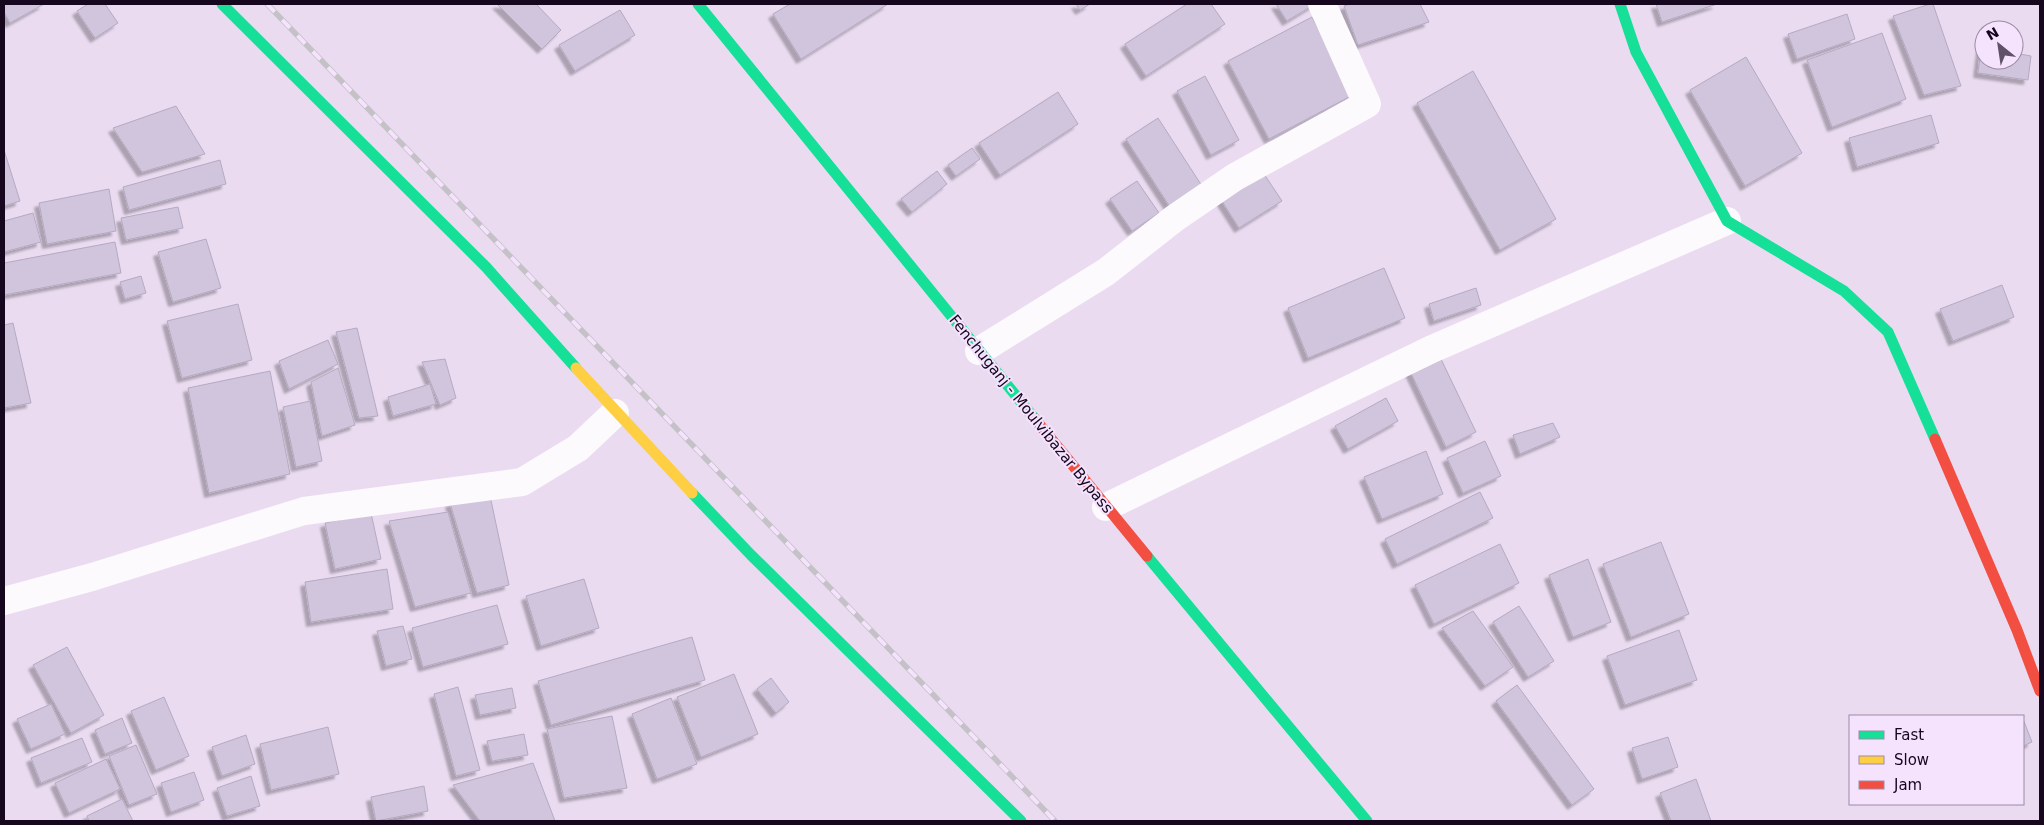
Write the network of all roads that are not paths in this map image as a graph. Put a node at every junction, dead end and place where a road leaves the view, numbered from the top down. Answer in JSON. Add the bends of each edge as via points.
{"nodes":[{"id":1,"x":222,"y":4,"type":"edge"},
{"id":2,"x":698,"y":4,"type":"edge"},
{"id":3,"x":1322,"y":4,"type":"edge"},
{"id":4,"x":1620,"y":4,"type":"edge"},
{"id":5,"x":1728,"y":220,"type":"junction"},
{"id":6,"x":979,"y":351,"type":"junction"},
{"id":7,"x":615,"y":413,"type":"junction"},
{"id":8,"x":1106,"y":507,"type":"junction"},
{"id":9,"x":4,"y":601,"type":"edge"},
{"id":10,"x":2040,"y":691,"type":"edge"},
{"id":11,"x":1021,"y":821,"type":"edge"},
{"id":12,"x":1367,"y":821,"type":"edge"}],
"edges":[{"from":1,"to":7,"type":"main road","via":[[486,267]]},
{"from":2,"to":6,"type":"main road","name":"Fenchuganj - Moulvibazar Bypass"},
{"from":3,"to":6,"type":"street","via":[[1367,104],[1235,177],[1175,218],[1106,272]]},
{"from":4,"to":5,"type":"main road","via":[[1636,52]]},
{"from":5,"to":8,"type":"street","via":[[1432,349]]},
{"from":5,"to":10,"type":"main road","via":[[1844,291],[1888,332],[2017,630]]},
{"from":6,"to":8,"type":"main road","name":"Fenchuganj - Moulvibazar Bypass"},
{"from":7,"to":9,"type":"street","via":[[578,448],[522,482],[304,511]]},
{"from":7,"to":11,"type":"main road","via":[[751,555]]},
{"from":8,"to":12,"type":"main road","name":"Fenchuganj - Moulvibazar Bypass"}]}
